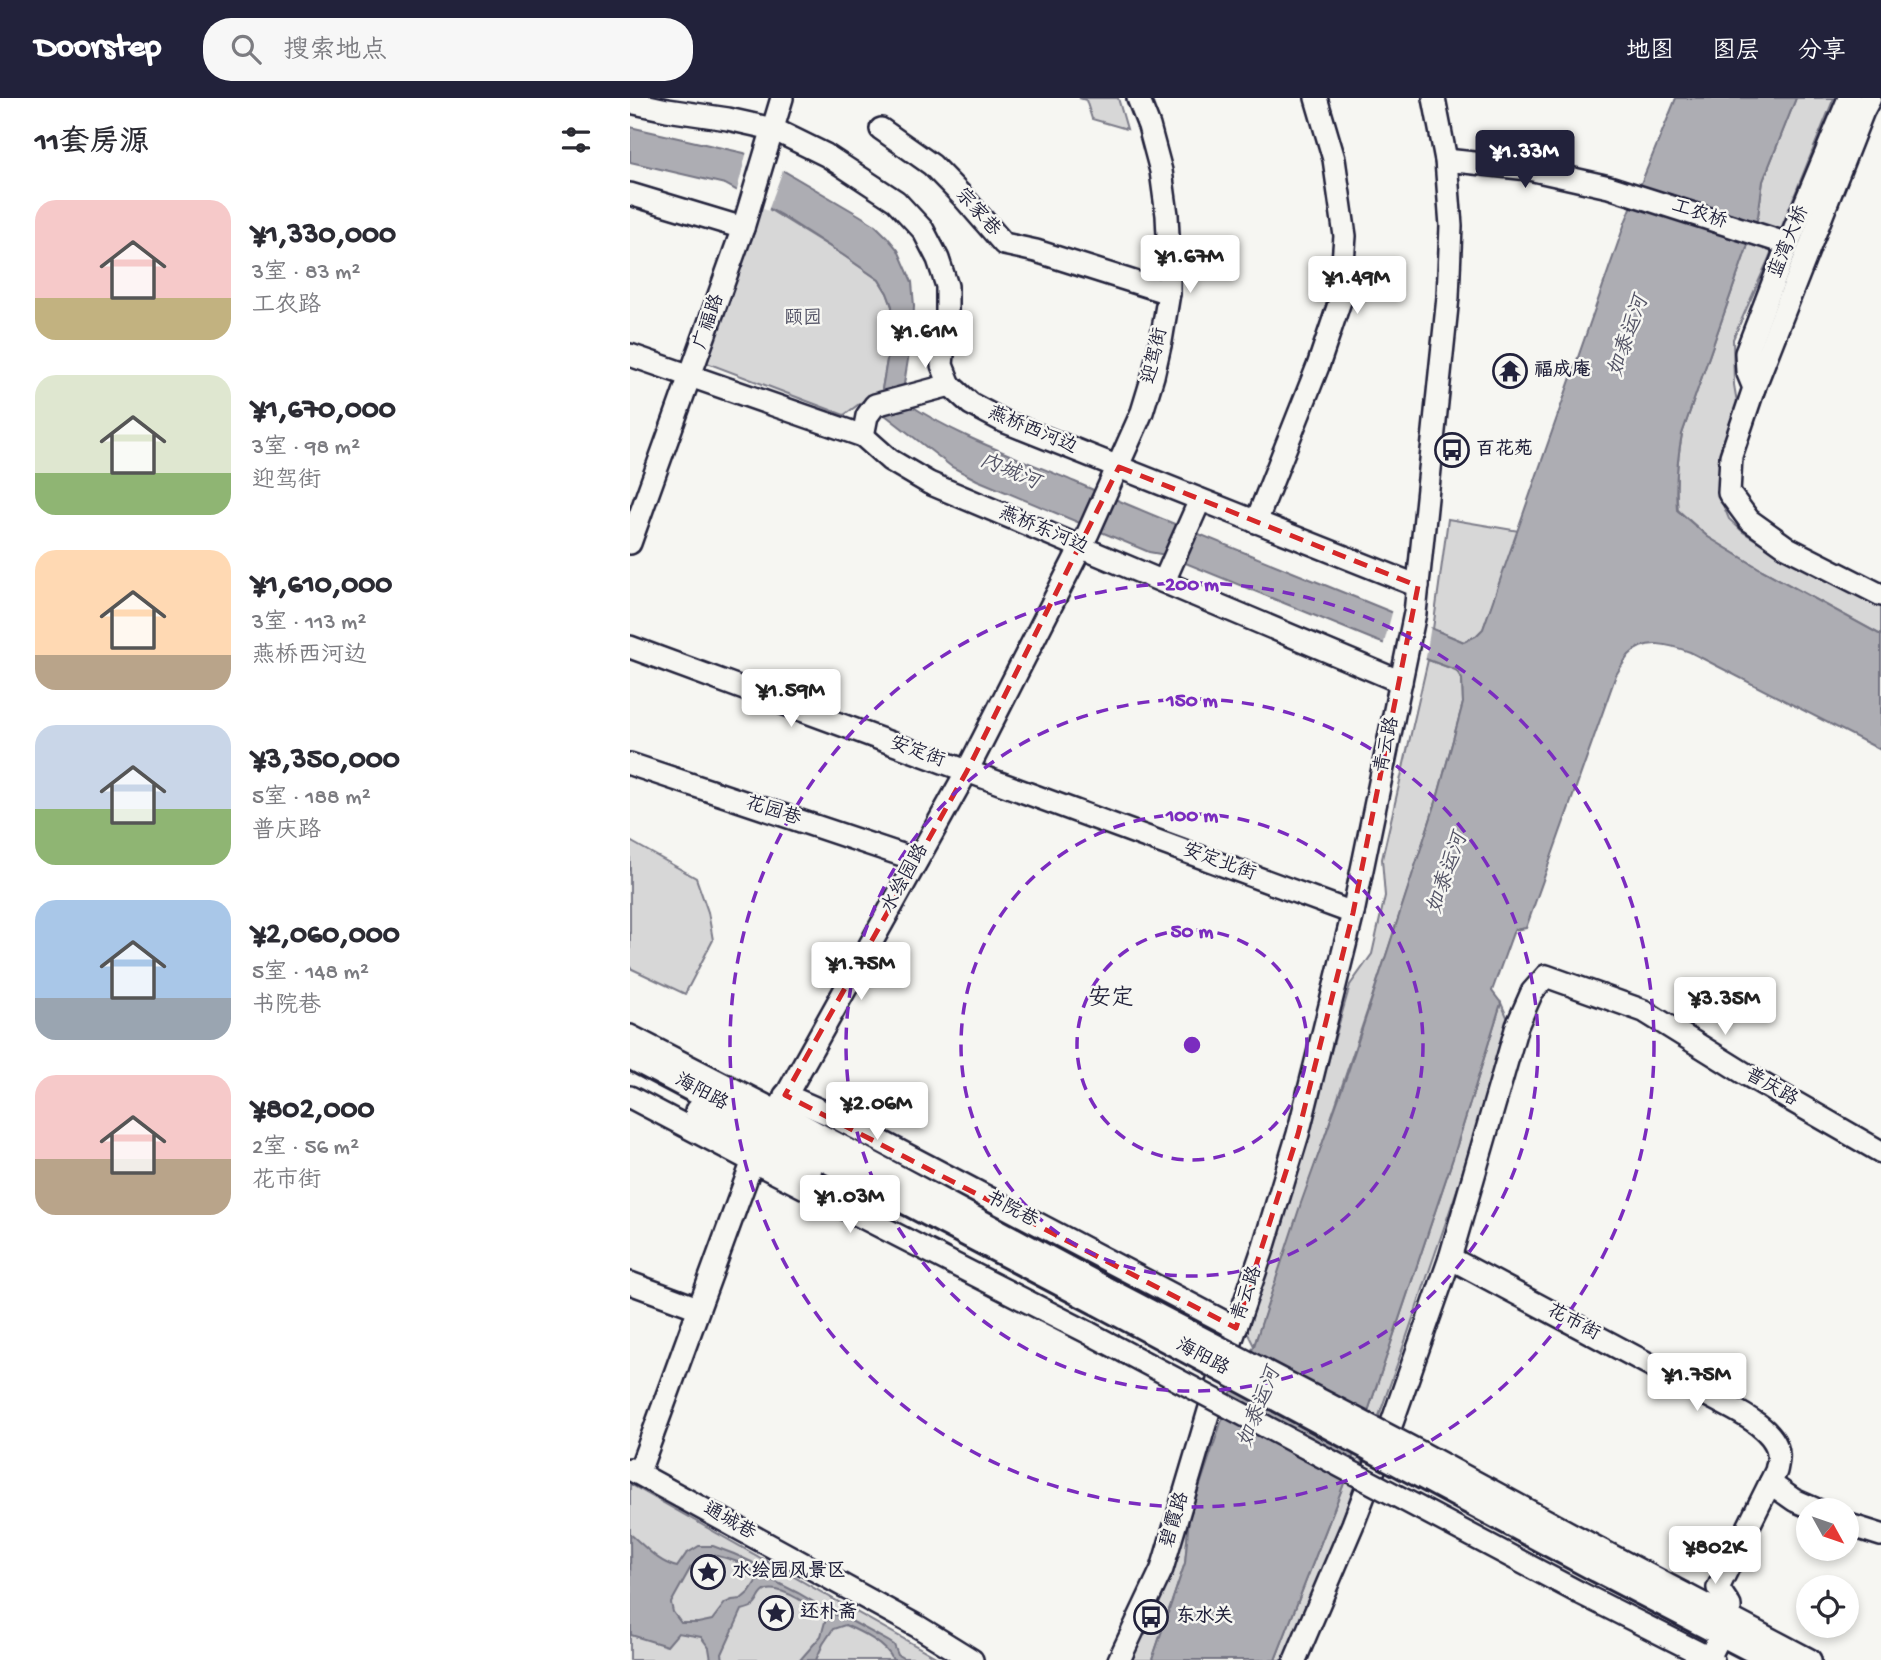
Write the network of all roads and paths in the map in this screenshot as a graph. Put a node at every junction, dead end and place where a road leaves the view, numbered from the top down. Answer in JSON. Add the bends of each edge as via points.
{"nodes":[{"id":1,"x":782,"y":98,"type":"edge"},
{"id":2,"x":1138,"y":98,"type":"edge"},
{"id":3,"x":1316,"y":98,"type":"edge"},
{"id":4,"x":1434,"y":98,"type":"edge"},
{"id":5,"x":1849,"y":98,"type":"edge"},
{"id":6,"x":1870,"y":98,"type":"edge"},
{"id":7,"x":630,"y":102,"type":"edge"},
{"id":8,"x":773,"y":129,"type":"junction"},
{"id":9,"x":881,"y":129,"type":"dead end"},
{"id":10,"x":1446,"y":160,"type":"junction"},
{"id":11,"x":630,"y":194,"type":"edge"},
{"id":12,"x":743,"y":228,"type":"junction"},
{"id":13,"x":1788,"y":244,"type":"junction"},
{"id":14,"x":1169,"y":293,"type":"junction"},
{"id":15,"x":630,"y":355,"type":"edge"},
{"id":16,"x":690,"y":377,"type":"junction"},
{"id":17,"x":950,"y":385,"type":"junction"},
{"id":18,"x":1754,"y":388,"type":"junction"},
{"id":19,"x":863,"y":436,"type":"junction"},
{"id":20,"x":1114,"y":476,"type":"junction"},
{"id":21,"x":1200,"y":500,"type":"junction"},
{"id":22,"x":1256,"y":522,"type":"junction"},
{"id":23,"x":1085,"y":540,"type":"junction"},
{"id":24,"x":630,"y":543,"type":"edge"},
{"id":25,"x":1164,"y":581,"type":"junction"},
{"id":26,"x":1419,"y":586,"type":"junction"},
{"id":27,"x":1881,"y":595,"type":"edge"},
{"id":28,"x":630,"y":647,"type":"edge"},
{"id":29,"x":1401,"y":682,"type":"junction"},
{"id":30,"x":630,"y":764,"type":"edge"},
{"id":31,"x":967,"y":771,"type":"junction"},
{"id":32,"x":917,"y":860,"type":"junction"},
{"id":33,"x":1353,"y":913,"type":"junction"},
{"id":34,"x":630,"y":1035,"type":"edge"},
{"id":35,"x":630,"y":1055,"type":"edge"},
{"id":36,"x":630,"y":1075,"type":"edge"},
{"id":37,"x":630,"y":1097,"type":"edge"},
{"id":38,"x":768,"y":1128,"type":"junction"},
{"id":39,"x":1881,"y":1152,"type":"edge"},
{"id":40,"x":1450,"y":1258,"type":"junction"},
{"id":41,"x":630,"y":1283,"type":"edge"},
{"id":42,"x":698,"y":1308,"type":"junction"},
{"id":43,"x":1097,"y":1310,"type":"junction"},
{"id":44,"x":1236,"y":1328,"type":"junction"},
{"id":45,"x":1220,"y":1374,"type":"joint"},
{"id":46,"x":634,"y":1470,"type":"edge"},
{"id":47,"x":1770,"y":1483,"type":"junction"},
{"id":48,"x":1796,"y":1501,"type":"edge"},
{"id":49,"x":1859,"y":1528,"type":"edge"},
{"id":50,"x":1881,"y":1535,"type":"edge"},
{"id":51,"x":1718,"y":1643,"type":"edge"},
{"id":52,"x":972,"y":1660,"type":"edge"},
{"id":53,"x":1119,"y":1660,"type":"edge"},
{"id":54,"x":1295,"y":1660,"type":"edge"},
{"id":55,"x":1743,"y":1660,"type":"edge"},
{"id":56,"x":1775,"y":1660,"type":"edge"},
{"id":57,"x":1810,"y":1660,"type":"edge"}],
"edges":[{"from":1,"to":8,"type":"street","name":"广福路"},
{"from":2,"to":14,"type":"street","name":"迎驾街","via":[[1161,171]]},
{"from":3,"to":22,"type":"street","via":[[1334,159],[1345,236],[1340,301]]},
{"from":4,"to":10,"type":"street","name":"青云路"},
{"from":5,"to":13,"type":"street","name":"蓝湾大桥"},
{"from":6,"to":18,"type":"street"},
{"from":7,"to":8,"type":"street"},
{"from":8,"to":12,"type":"street","name":"广福路"},
{"from":8,"to":17,"type":"street","via":[[852,171],[896,201],[923,230],[947,286],[942,365]]},
{"from":9,"to":14,"type":"street","name":"宗家巷","via":[[932,165],[1004,244]]},
{"from":10,"to":13,"type":"street","name":"工农桥","via":[[1529,169],[1609,187]]},
{"from":10,"to":26,"type":"street","name":"青云路","via":[[1451,226],[1448,297]]},
{"from":11,"to":12,"type":"street"},
{"from":12,"to":16,"type":"street","name":"广福路"},
{"from":13,"to":18,"type":"street","name":"蓝湾大桥","via":[[1746,354]]},
{"from":14,"to":20,"type":"street","name":"迎驾街","via":[[1153,376]]},
{"from":15,"to":16,"type":"street","name":"燕桥东河边"},
{"from":16,"to":19,"type":"street","name":"燕桥东河边"},
{"from":16,"to":24,"type":"street","name":"广福路"},
{"from":17,"to":19,"type":"street","via":[[875,405],[867,415]]},
{"from":17,"to":20,"type":"street","name":"燕桥西河边","via":[[971,404]]},
{"from":18,"to":27,"type":"street","via":[[1731,456],[1730,493],[1749,520],[1788,548]]},
{"from":19,"to":23,"type":"street","name":"燕桥东河边","via":[[890,460],[929,483]]},
{"from":20,"to":21,"type":"street","name":"燕桥西河边"},
{"from":20,"to":23,"type":"street","name":"水绘园路"},
{"from":21,"to":22,"type":"street","name":"燕桥西河边"},
{"from":21,"to":25,"type":"street"},
{"from":22,"to":26,"type":"street","name":"燕桥西河边"},
{"from":23,"to":25,"type":"street","name":"燕桥东河边"},
{"from":23,"to":31,"type":"street","name":"水绘园路"},
{"from":25,"to":29,"type":"street","name":"燕桥东河边"},
{"from":26,"to":29,"type":"street","name":"青云路"},
{"from":28,"to":31,"type":"street","name":"安定街"},
{"from":29,"to":33,"type":"street","name":"青云路"},
{"from":30,"to":32,"type":"street","name":"花园巷"},
{"from":31,"to":32,"type":"street","name":"水绘园路"},
{"from":31,"to":33,"type":"street","name":"安定北街"},
{"from":32,"to":38,"type":"street","name":"水绘园路"},
{"from":33,"to":44,"type":"street","name":"青云路","via":[[1298,1134]]},
{"from":34,"to":38,"type":"street"},
{"from":35,"to":38,"type":"main road","name":"海阳路"},
{"from":36,"to":38,"type":"main road","name":"海阳路"},
{"from":37,"to":38,"type":"street"},
{"from":38,"to":42,"type":"street","name":"水绘园路"},
{"from":38,"to":43,"type":"main road","name":"海阳路"},
{"from":38,"to":43,"type":"street"},
{"from":38,"to":44,"type":"street","name":"书院巷","via":[[831,1115]]},
{"from":39,"to":40,"type":"street","name":"普庆路","via":[[1644,1011],[1546,976],[1532,992],[1517,1026]]},
{"from":40,"to":47,"type":"street","name":"花市街","via":[[1749,1418],[1770,1435],[1779,1451]]},
{"from":40,"to":54,"type":"street","via":[[1353,1524]]},
{"from":41,"to":42,"type":"street"},
{"from":42,"to":46,"type":"street","name":"水绘园路"},
{"from":43,"to":51,"type":"main road","name":"海阳路","bridge":true},
{"from":44,"to":45,"type":"street","name":"青云路"},
{"from":45,"to":53,"type":"street","name":"碧霞路","via":[[1162,1569]]},
{"from":46,"to":52,"type":"street","name":"通城巷"},
{"from":47,"to":48,"type":"street"},
{"from":47,"to":51,"type":"street","name":"花市街","via":[[1718,1588],[1730,1606]]},
{"from":49,"to":50,"type":"street"},
{"from":51,"to":55,"type":"main road","name":"海阳路"},
{"from":51,"to":56,"type":"main road","name":"海阳路"},
{"from":51,"to":57,"type":"street"}]}
